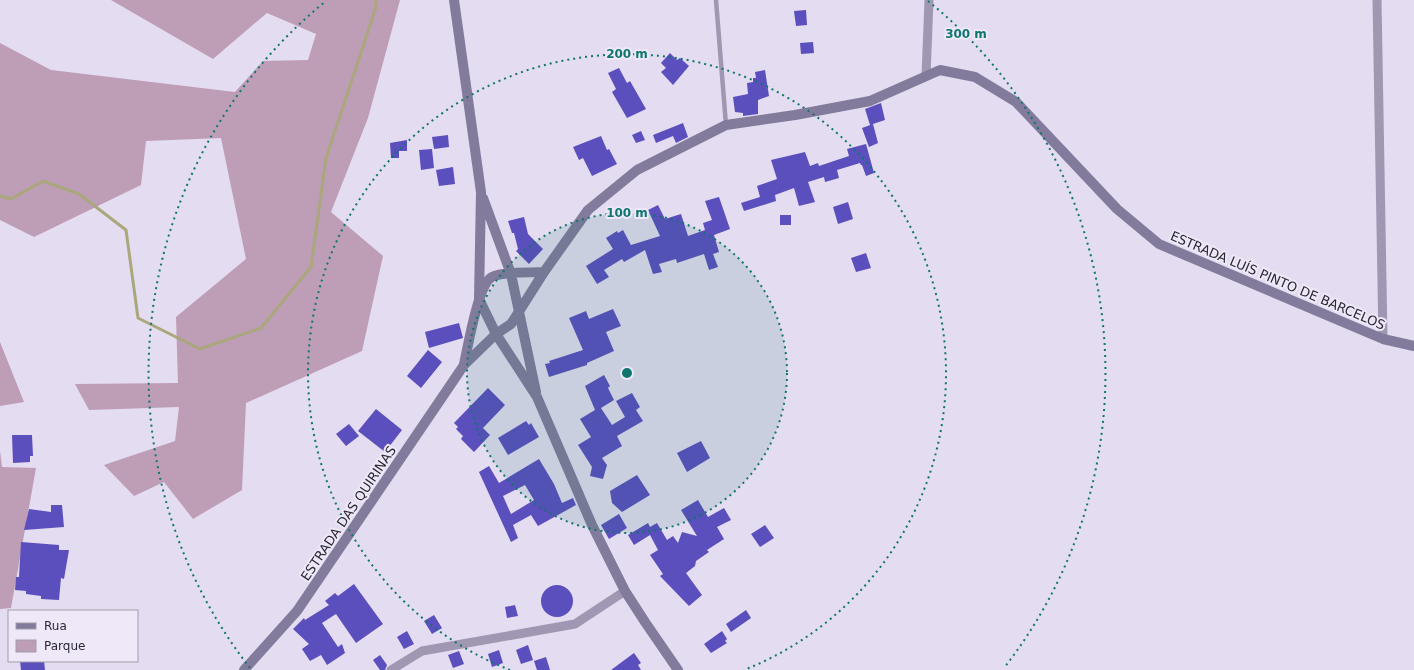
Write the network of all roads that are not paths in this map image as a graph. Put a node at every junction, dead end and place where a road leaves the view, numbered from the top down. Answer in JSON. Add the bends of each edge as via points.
{"nodes":[{"id":1,"x":454,"y":0,"type":"edge"},
{"id":2,"x":716,"y":0,"type":"edge"},
{"id":3,"x":929,"y":0,"type":"edge"},
{"id":4,"x":1377,"y":0,"type":"edge"},
{"id":5,"x":926,"y":76,"type":"junction"},
{"id":6,"x":726,"y":124,"type":"junction"},
{"id":7,"x":481,"y":192,"type":"junction"},
{"id":8,"x":544,"y":272,"type":"junction"},
{"id":9,"x":511,"y":274,"type":"junction"},
{"id":10,"x":479,"y":299,"type":"junction"},
{"id":11,"x":520,"y":311,"type":"junction"},
{"id":12,"x":496,"y":334,"type":"junction"},
{"id":13,"x":1383,"y":339,"type":"junction"},
{"id":14,"x":1414,"y":346,"type":"edge"},
{"id":15,"x":464,"y":365,"type":"junction"},
{"id":16,"x":537,"y":397,"type":"junction"},
{"id":17,"x":625,"y":591,"type":"junction"},
{"id":18,"x":244,"y":670,"type":"edge"},
{"id":19,"x":391,"y":670,"type":"edge"},
{"id":20,"x":678,"y":670,"type":"edge"}],
"edges":[{"from":1,"to":7,"type":"street"},
{"from":2,"to":6,"type":"lane"},
{"from":3,"to":5,"type":"street"},
{"from":4,"to":13,"type":"street"},
{"from":5,"to":6,"type":"street","name":"ESTRADA LUÍS PINTO DE BARCELOS","via":[[870,101]]},
{"from":5,"to":13,"type":"street","name":"ESTRADA LUÍS PINTO DE BARCELOS","via":[[940,70],[976,77],[1016,102],[1117,209],[1159,244]]},
{"from":6,"to":8,"type":"street","name":"ESTRADA LUÍS PINTO DE BARCELOS","via":[[637,170],[588,210]]},
{"from":7,"to":9,"type":"street"},
{"from":7,"to":10,"type":"street"},
{"from":8,"to":9,"type":"street"},
{"from":8,"to":11,"type":"street","name":"ESTRADA LUÍS PINTO DE BARCELOS"},
{"from":9,"to":10,"type":"street","name":"ESTRADA DAS QUIRINAS","via":[[498,274],[487,280]]},
{"from":9,"to":11,"type":"street"},
{"from":10,"to":12,"type":"street"},
{"from":10,"to":15,"type":"street","name":"ESTRADA DAS QUIRINAS"},
{"from":11,"to":12,"type":"street","name":"ESTRADA LUÍS PINTO DE BARCELOS","via":[[511,324]]},
{"from":11,"to":16,"type":"street"},
{"from":12,"to":15,"type":"street","name":"ESTRADA DAS QUIRINAS"},
{"from":12,"to":16,"type":"street"},
{"from":13,"to":14,"type":"street","name":"ESTRADA LUÍS PINTO DE BARCELOS"},
{"from":15,"to":18,"type":"street","name":"ESTRADA DAS QUIRINAS","via":[[297,611]]},
{"from":16,"to":17,"type":"street","via":[[592,525]]},
{"from":17,"to":19,"type":"street","via":[[575,624],[422,651]]},
{"from":17,"to":20,"type":"street"}]}
